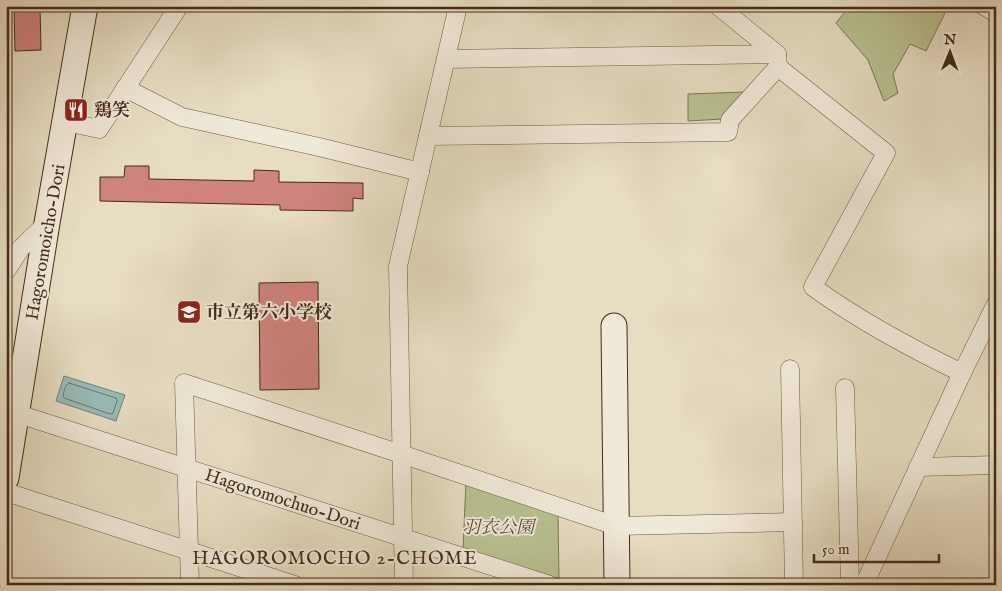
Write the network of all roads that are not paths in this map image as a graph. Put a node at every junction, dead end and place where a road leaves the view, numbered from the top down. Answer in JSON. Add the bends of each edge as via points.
{"nodes":[{"id":1,"x":85,"y":6,"type":"edge"},
{"id":2,"x":179,"y":6,"type":"edge"},
{"id":3,"x":458,"y":6,"type":"edge"},
{"id":4,"x":718,"y":6,"type":"edge"},
{"id":5,"x":984,"y":6,"type":"edge"},
{"id":6,"x":996,"y":13,"type":"edge"},
{"id":7,"x":446,"y":59,"type":"junction"},
{"id":8,"x":778,"y":61,"type":"junction"},
{"id":9,"x":125,"y":88,"type":"junction"},
{"id":10,"x":66,"y":122,"type":"junction"},
{"id":11,"x":428,"y":136,"type":"junction"},
{"id":12,"x":420,"y":172,"type":"junction"},
{"id":13,"x":47,"y":224,"type":"junction"},
{"id":14,"x":6,"y":271,"type":"edge"},
{"id":15,"x":994,"y":311,"type":"edge"},
{"id":16,"x":614,"y":326,"type":"dead end"},
{"id":17,"x":790,"y":369,"type":"dead end"},
{"id":18,"x":962,"y":373,"type":"junction"},
{"id":19,"x":845,"y":388,"type":"dead end"},
{"id":20,"x":11,"y":412,"type":"edge"},
{"id":21,"x":401,"y":454,"type":"junction"},
{"id":22,"x":996,"y":465,"type":"edge"},
{"id":23,"x":918,"y":467,"type":"junction"},
{"id":24,"x":186,"y":468,"type":"junction"},
{"id":25,"x":6,"y":478,"type":"edge"},
{"id":26,"x":6,"y":492,"type":"edge"},
{"id":27,"x":793,"y":522,"type":"junction"},
{"id":28,"x":616,"y":526,"type":"junction"},
{"id":29,"x":403,"y":537,"type":"junction"},
{"id":30,"x":189,"y":551,"type":"junction"},
{"id":31,"x":190,"y":585,"type":"edge"},
{"id":32,"x":295,"y":585,"type":"edge"},
{"id":33,"x":404,"y":585,"type":"edge"},
{"id":34,"x":550,"y":585,"type":"edge"},
{"id":35,"x":617,"y":585,"type":"edge"},
{"id":36,"x":794,"y":585,"type":"edge"},
{"id":37,"x":850,"y":585,"type":"edge"},
{"id":38,"x":864,"y":585,"type":"edge"}],
"edges":[{"from":1,"to":10,"type":"street","name":"Hagoromoicho-Dori"},
{"from":2,"to":9,"type":"street"},
{"from":3,"to":7,"type":"street"},
{"from":4,"to":8,"type":"street"},
{"from":5,"to":6,"type":"street"},
{"from":7,"to":8,"type":"street"},
{"from":7,"to":11,"type":"street"},
{"from":8,"to":11,"type":"street","via":[[730,120],[728,132]]},
{"from":8,"to":18,"type":"street","via":[[886,152],[813,287],[897,341]]},
{"from":9,"to":10,"type":"street","via":[[99,128]]},
{"from":9,"to":12,"type":"street","via":[[182,117]]},
{"from":10,"to":13,"type":"street","name":"Hagoromoicho-Dori"},
{"from":11,"to":12,"type":"street"},
{"from":12,"to":21,"type":"street","via":[[398,266]]},
{"from":13,"to":14,"type":"street","via":[[21,248]]},
{"from":13,"to":20,"type":"street","name":"Hagoromoicho-Dori"},
{"from":15,"to":18,"type":"street"},
{"from":16,"to":28,"type":"street"},
{"from":17,"to":27,"type":"street"},
{"from":18,"to":23,"type":"street"},
{"from":19,"to":37,"type":"street"},
{"from":20,"to":24,"type":"street","name":"Hagoromochuo-Dori"},
{"from":20,"to":25,"type":"street","name":"Hagoromoicho-Dori"},
{"from":21,"to":24,"type":"street","via":[[184,383]]},
{"from":21,"to":28,"type":"street"},
{"from":21,"to":29,"type":"street"},
{"from":22,"to":23,"type":"street"},
{"from":23,"to":38,"type":"street"},
{"from":24,"to":29,"type":"street","name":"Hagoromochuo-Dori"},
{"from":24,"to":30,"type":"street"},
{"from":26,"to":30,"type":"street"},
{"from":27,"to":28,"type":"street"},
{"from":27,"to":36,"type":"street"},
{"from":28,"to":35,"type":"street"},
{"from":29,"to":33,"type":"street"},
{"from":29,"to":34,"type":"street","name":"Hagoromochuo-Dori"},
{"from":30,"to":31,"type":"street"},
{"from":30,"to":32,"type":"street"}]}
